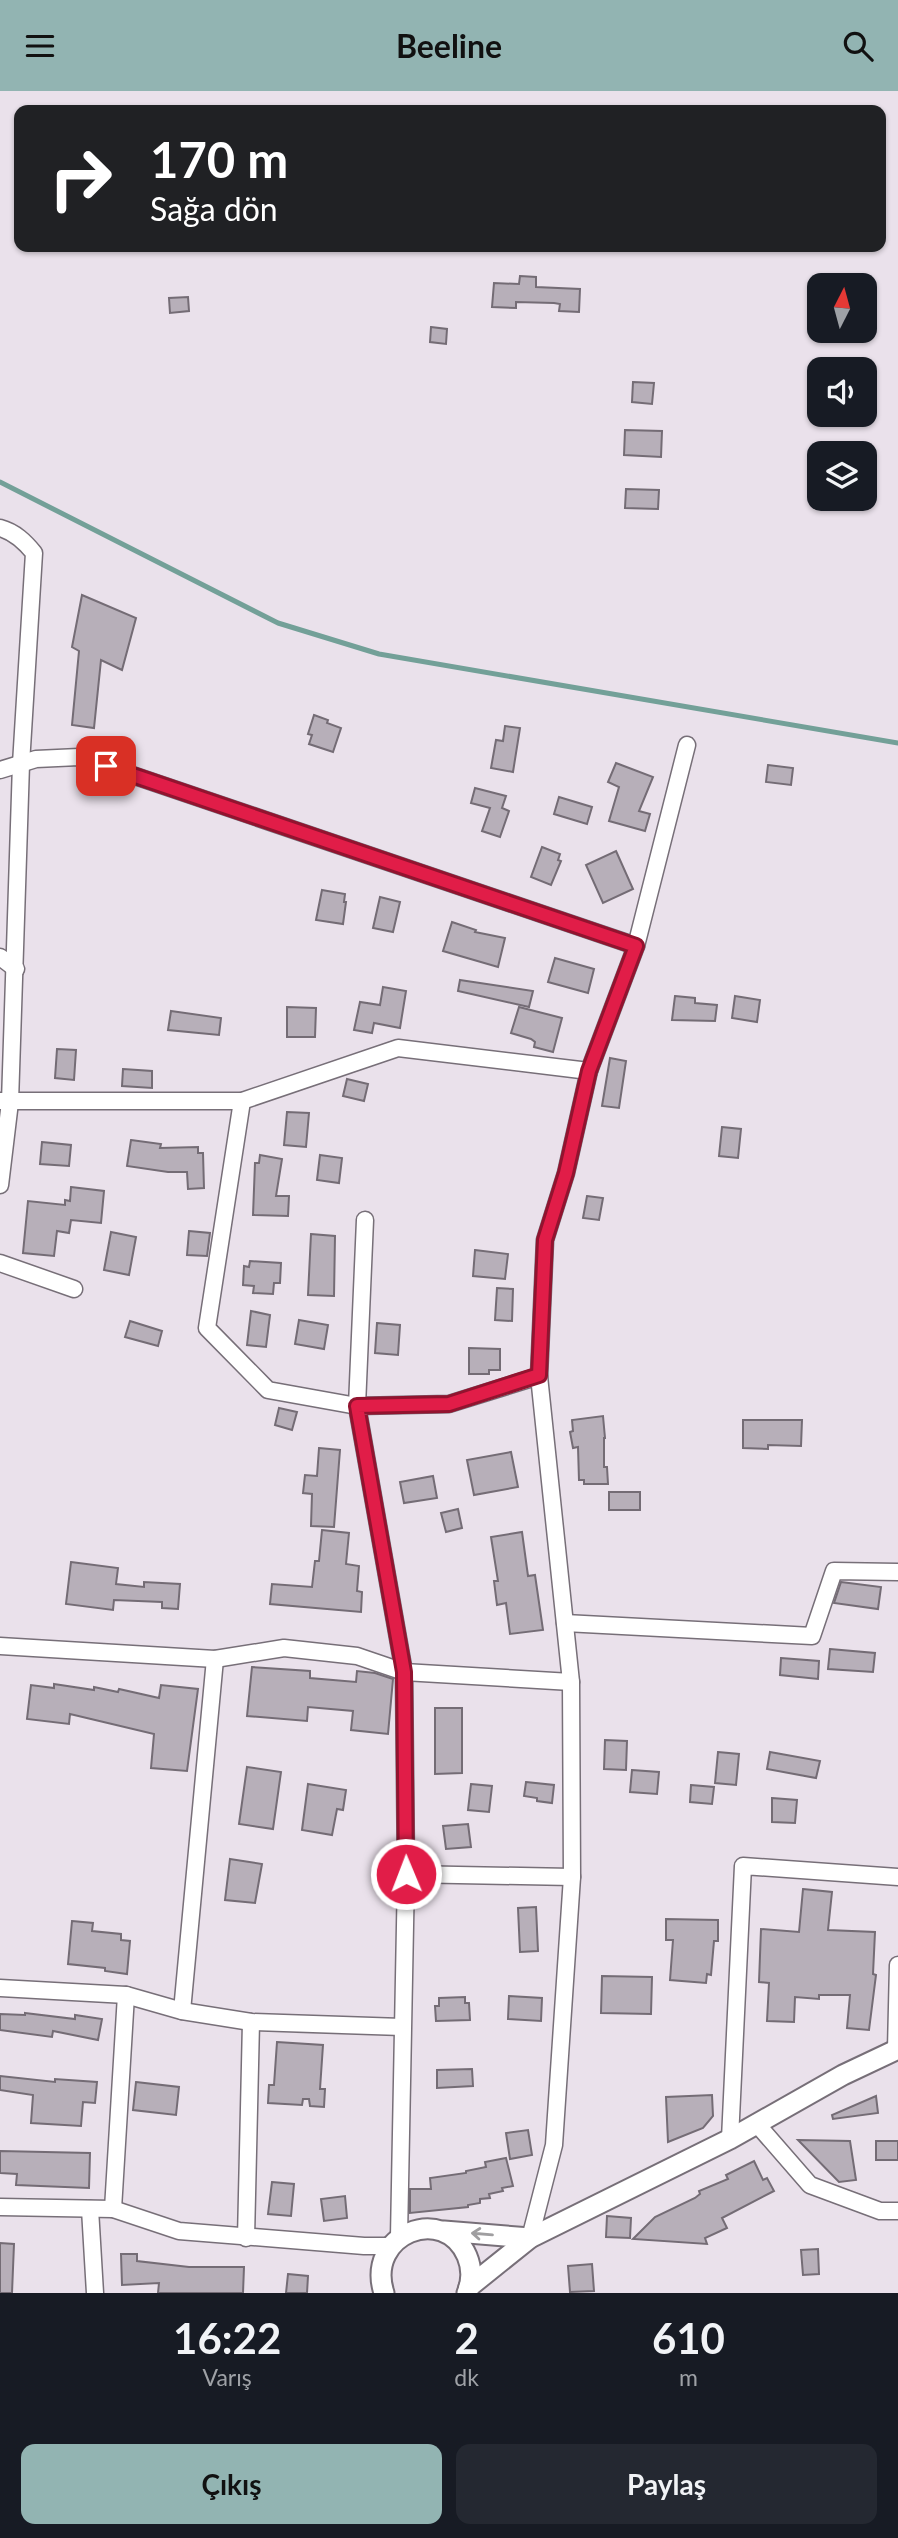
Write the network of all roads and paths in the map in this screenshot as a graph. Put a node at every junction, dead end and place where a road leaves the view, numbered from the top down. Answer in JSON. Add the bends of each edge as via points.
{"nodes":[{"id":1,"x":0,"y":528,"type":"edge"},
{"id":2,"x":687,"y":745,"type":"dead end"},
{"id":3,"x":21,"y":764,"type":"junction"},
{"id":4,"x":0,"y":770,"type":"edge"},
{"id":5,"x":636,"y":946,"type":"junction"},
{"id":6,"x":0,"y":957,"type":"edge"},
{"id":7,"x":16,"y":969,"type":"junction"},
{"id":8,"x":589,"y":1071,"type":"junction"},
{"id":9,"x":242,"y":1101,"type":"junction"},
{"id":10,"x":5,"y":1102,"type":"edge"},
{"id":11,"x":0,"y":1185,"type":"edge"},
{"id":12,"x":365,"y":1220,"type":"dead end"},
{"id":13,"x":0,"y":1263,"type":"edge"},
{"id":14,"x":74,"y":1289,"type":"dead end"},
{"id":15,"x":539,"y":1375,"type":"junction"},
{"id":16,"x":357,"y":1406,"type":"junction"},
{"id":17,"x":898,"y":1572,"type":"edge"},
{"id":18,"x":565,"y":1623,"type":"junction"},
{"id":19,"x":0,"y":1646,"type":"edge"},
{"id":20,"x":215,"y":1659,"type":"junction"},
{"id":21,"x":404,"y":1672,"type":"junction"},
{"id":22,"x":571,"y":1682,"type":"junction"},
{"id":23,"x":406,"y":1874,"type":"junction"},
{"id":24,"x":572,"y":1877,"type":"junction"},
{"id":25,"x":898,"y":1877,"type":"edge"},
{"id":26,"x":898,"y":1965,"type":"edge"},
{"id":27,"x":0,"y":1988,"type":"edge"},
{"id":28,"x":126,"y":1996,"type":"junction"},
{"id":29,"x":182,"y":2011,"type":"junction"},
{"id":30,"x":251,"y":2022,"type":"junction"},
{"id":31,"x":402,"y":2028,"type":"junction"},
{"id":32,"x":897,"y":2049,"type":"edge"},
{"id":33,"x":756,"y":2123,"type":"junction"},
{"id":34,"x":730,"y":2139,"type":"junction"},
{"id":35,"x":0,"y":2207,"type":"edge"},
{"id":36,"x":90,"y":2209,"type":"junction"},
{"id":37,"x":113,"y":2209,"type":"junction"},
{"id":38,"x":898,"y":2211,"type":"edge"},
{"id":39,"x":435,"y":2230,"type":"junction"},
{"id":40,"x":246,"y":2238,"type":"junction"},
{"id":41,"x":530,"y":2238,"type":"junction"},
{"id":42,"x":395,"y":2242,"type":"junction"},
{"id":43,"x":468,"y":2290,"type":"edge"},
{"id":44,"x":95,"y":2293,"type":"edge"},
{"id":45,"x":384,"y":2293,"type":"edge"}],
"edges":[{"from":1,"to":3,"type":"street","via":[[25,542],[34,553]]},
{"from":2,"to":5,"type":"street"},
{"from":3,"to":4,"type":"street"},
{"from":3,"to":5,"type":"street","via":[[79,757]]},
{"from":3,"to":7,"type":"street"},
{"from":5,"to":8,"type":"street"},
{"from":6,"to":7,"type":"street"},
{"from":7,"to":10,"type":"street"},
{"from":8,"to":9,"type":"street","via":[[398,1048]]},
{"from":8,"to":15,"type":"street","via":[[545,1240]]},
{"from":9,"to":10,"type":"street"},
{"from":9,"to":16,"type":"street","via":[[207,1328],[268,1390]]},
{"from":10,"to":11,"type":"street"},
{"from":12,"to":16,"type":"street"},
{"from":13,"to":14,"type":"street"},
{"from":15,"to":16,"type":"street","via":[[449,1404]]},
{"from":15,"to":18,"type":"street"},
{"from":16,"to":21,"type":"street"},
{"from":17,"to":18,"type":"street","via":[[834,1571],[812,1636]]},
{"from":18,"to":22,"type":"street"},
{"from":19,"to":20,"type":"street"},
{"from":20,"to":21,"type":"street","via":[[284,1648],[357,1656]]},
{"from":20,"to":29,"type":"street"},
{"from":21,"to":22,"type":"street"},
{"from":21,"to":23,"type":"street"},
{"from":22,"to":24,"type":"street"},
{"from":23,"to":24,"type":"street"},
{"from":23,"to":31,"type":"street"},
{"from":24,"to":41,"type":"street","via":[[554,2145]]},
{"from":25,"to":34,"type":"street","via":[[743,1865]]},
{"from":26,"to":32,"type":"street"},
{"from":27,"to":28,"type":"street"},
{"from":28,"to":29,"type":"street"},
{"from":28,"to":37,"type":"street"},
{"from":29,"to":30,"type":"street"},
{"from":30,"to":31,"type":"street"},
{"from":30,"to":40,"type":"street"},
{"from":31,"to":42,"type":"street"},
{"from":32,"to":33,"type":"street"},
{"from":33,"to":34,"type":"street"},
{"from":33,"to":38,"type":"street","via":[[810,2185],[880,2211]]},
{"from":34,"to":41,"type":"street"},
{"from":35,"to":36,"type":"street"},
{"from":36,"to":37,"type":"street"},
{"from":36,"to":44,"type":"street"},
{"from":37,"to":40,"type":"street","via":[[179,2231]]},
{"from":41,"to":39,"type":"street","one_way":true},
{"from":39,"to":42,"type":"street","via":[[410,2232]]},
{"from":39,"to":43,"type":"street","via":[[447,2234],[465,2251],[470,2263]]},
{"from":40,"to":42,"type":"street","via":[[365,2246]]},
{"from":41,"to":43,"type":"street"},
{"from":42,"to":45,"type":"street","via":[[380,2268]]}]}
